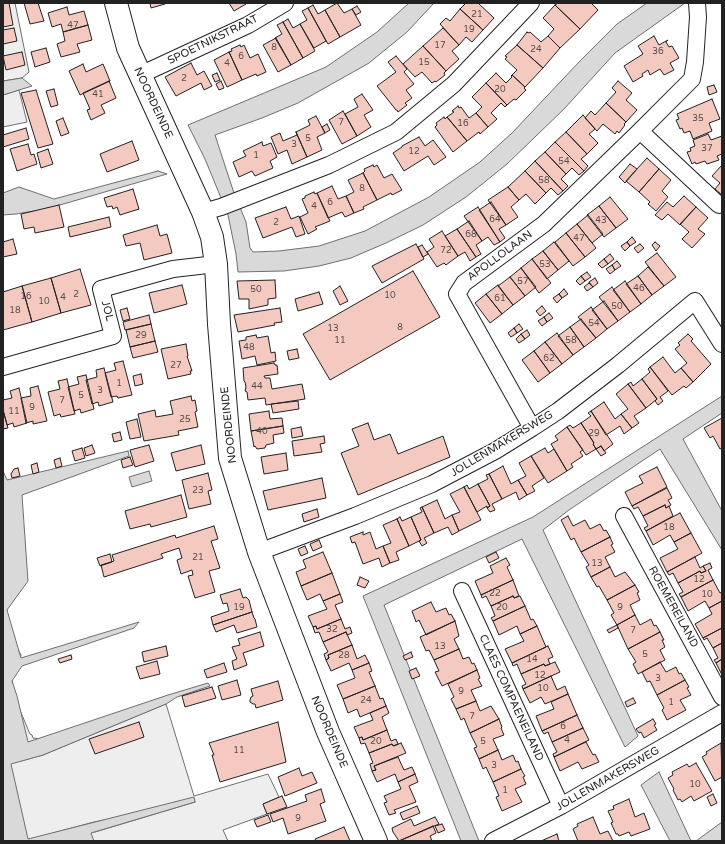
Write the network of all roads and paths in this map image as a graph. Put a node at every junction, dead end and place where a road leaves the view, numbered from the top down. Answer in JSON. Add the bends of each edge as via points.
{"nodes":[{"id":1,"x":116,"y":3,"type":"edge"},
{"id":2,"x":286,"y":3,"type":"edge"},
{"id":3,"x":531,"y":3,"type":"edge"},
{"id":4,"x":697,"y":3,"type":"edge"},
{"id":5,"x":140,"y":75,"type":"junction"},
{"id":6,"x":640,"y":131,"type":"junction"},
{"id":7,"x":719,"y":205,"type":"dead end"},
{"id":8,"x":212,"y":209,"type":"junction"},
{"id":9,"x":216,"y":264,"type":"junction"},
{"id":10,"x":722,"y":344,"type":"edge"},
{"id":11,"x":3,"y":367,"type":"edge"},
{"id":12,"x":532,"y":428,"type":"junction"},
{"id":13,"x":624,"y":516,"type":"dead end"},
{"id":14,"x":259,"y":552,"type":"junction"},
{"id":15,"x":462,"y":591,"type":"dead end"},
{"id":16,"x":722,"y":697,"type":"edge"},
{"id":17,"x":722,"y":713,"type":"edge"},
{"id":18,"x":561,"y":806,"type":"junction"},
{"id":19,"x":376,"y":841,"type":"edge"},
{"id":20,"x":493,"y":841,"type":"edge"}],
"edges":[{"from":1,"to":5,"type":"street","name":"NOORDEINDE","via":[[128,48]]},
{"from":2,"to":5,"type":"street","name":"SPOETNIKSTRAAT","via":[[248,25]]},
{"from":3,"to":8,"type":"street","via":[[454,84],[396,132],[329,165]]},
{"from":4,"to":6,"type":"street","name":"APOLLOLAAN","via":[[692,79]]},
{"from":5,"to":8,"type":"street","name":"NOORDEINDE"},
{"from":6,"to":7,"type":"street"},
{"from":6,"to":12,"type":"street","name":"APOLLOLAAN","via":[[544,224],[464,283],[457,294]]},
{"from":8,"to":9,"type":"street","name":"NOORDEINDE","via":[[212,237]]},
{"from":9,"to":11,"type":"street","name":"JOL","via":[[173,269],[101,289],[113,336]]},
{"from":9,"to":14,"type":"street","name":"NOORDEINDE","via":[[230,458]]},
{"from":10,"to":12,"type":"street","name":"JOLLENMAKERSWEG","via":[[695,302],[618,365]]},
{"from":12,"to":14,"type":"street","name":"JOLLENMAKERSWEG","via":[[432,484]]},
{"from":13,"to":16,"type":"street","name":"ROEMEREILAND"},
{"from":14,"to":19,"type":"street","name":"NOORDEINDE","via":[[328,732]]},
{"from":15,"to":18,"type":"street","name":"CLAES COMPAENEILAND"},
{"from":17,"to":18,"type":"street","name":"JOLLENMAKERSWEG"},
{"from":18,"to":20,"type":"street","name":"JOLLENMAKERSWEG"}]}
